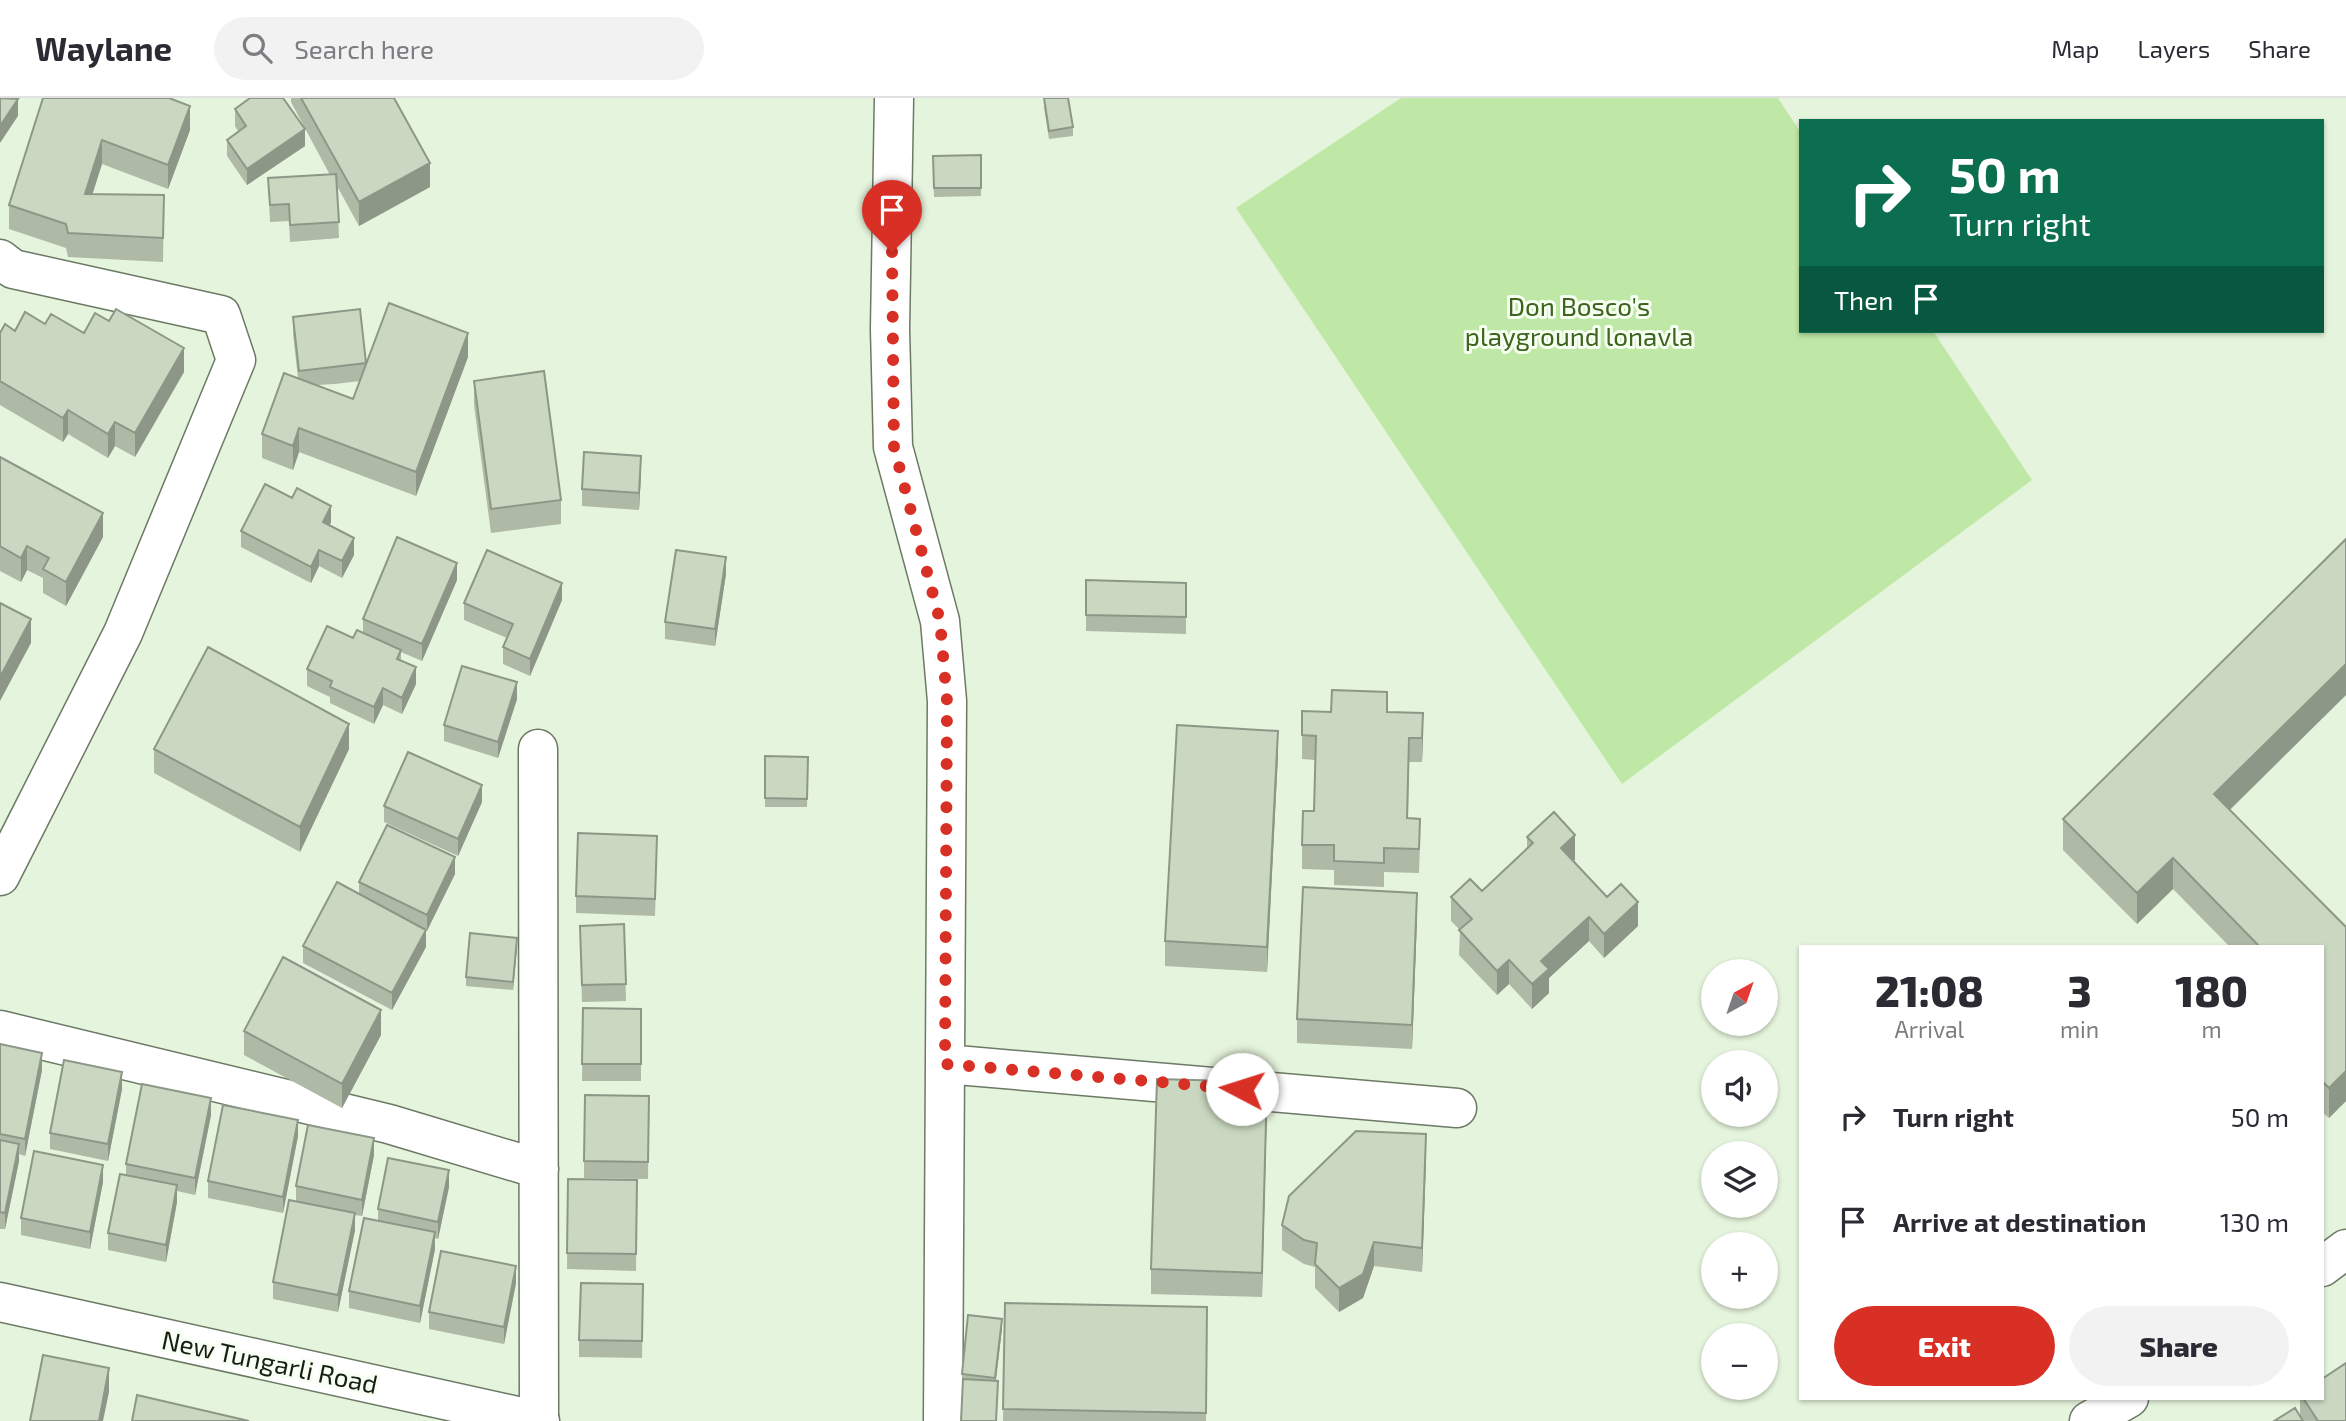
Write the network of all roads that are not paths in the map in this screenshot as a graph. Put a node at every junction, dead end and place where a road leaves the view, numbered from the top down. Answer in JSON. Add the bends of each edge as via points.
{"nodes":[{"id":1,"x":894,"y":98,"type":"edge"},
{"id":2,"x":0,"y":259,"type":"edge"},
{"id":3,"x":538,"y":749,"type":"dead end"},
{"id":4,"x":0,"y":876,"type":"edge"},
{"id":5,"x":0,"y":1030,"type":"edge"},
{"id":6,"x":945,"y":1064,"type":"junction"},
{"id":7,"x":1457,"y":1108,"type":"dead end"},
{"id":8,"x":539,"y":1169,"type":"junction"},
{"id":9,"x":2346,"y":1249,"type":"edge"},
{"id":10,"x":2324,"y":1266,"type":"edge"},
{"id":11,"x":0,"y":1302,"type":"edge"},
{"id":12,"x":2126,"y":1400,"type":"edge"},
{"id":13,"x":476,"y":1414,"type":"edge"},
{"id":14,"x":540,"y":1421,"type":"edge"},
{"id":15,"x":943,"y":1421,"type":"edge"},
{"id":16,"x":2089,"y":1421,"type":"edge"}],
"edges":[{"from":1,"to":6,"type":"street","via":[[890,329],[894,447],[940,621],[947,701]]},
{"from":2,"to":4,"type":"street","via":[[13,269],[221,315],[236,360],[124,633]]},
{"from":3,"to":8,"type":"street"},
{"from":5,"to":8,"type":"street","via":[[389,1124]]},
{"from":6,"to":7,"type":"street"},
{"from":6,"to":15,"type":"street"},
{"from":8,"to":14,"type":"street"},
{"from":9,"to":10,"type":"street"},
{"from":11,"to":13,"type":"street","name":"New Tungarli Road"},
{"from":12,"to":16,"type":"street"},
{"from":13,"to":14,"type":"street","name":"New Tungarli Road"}]}
